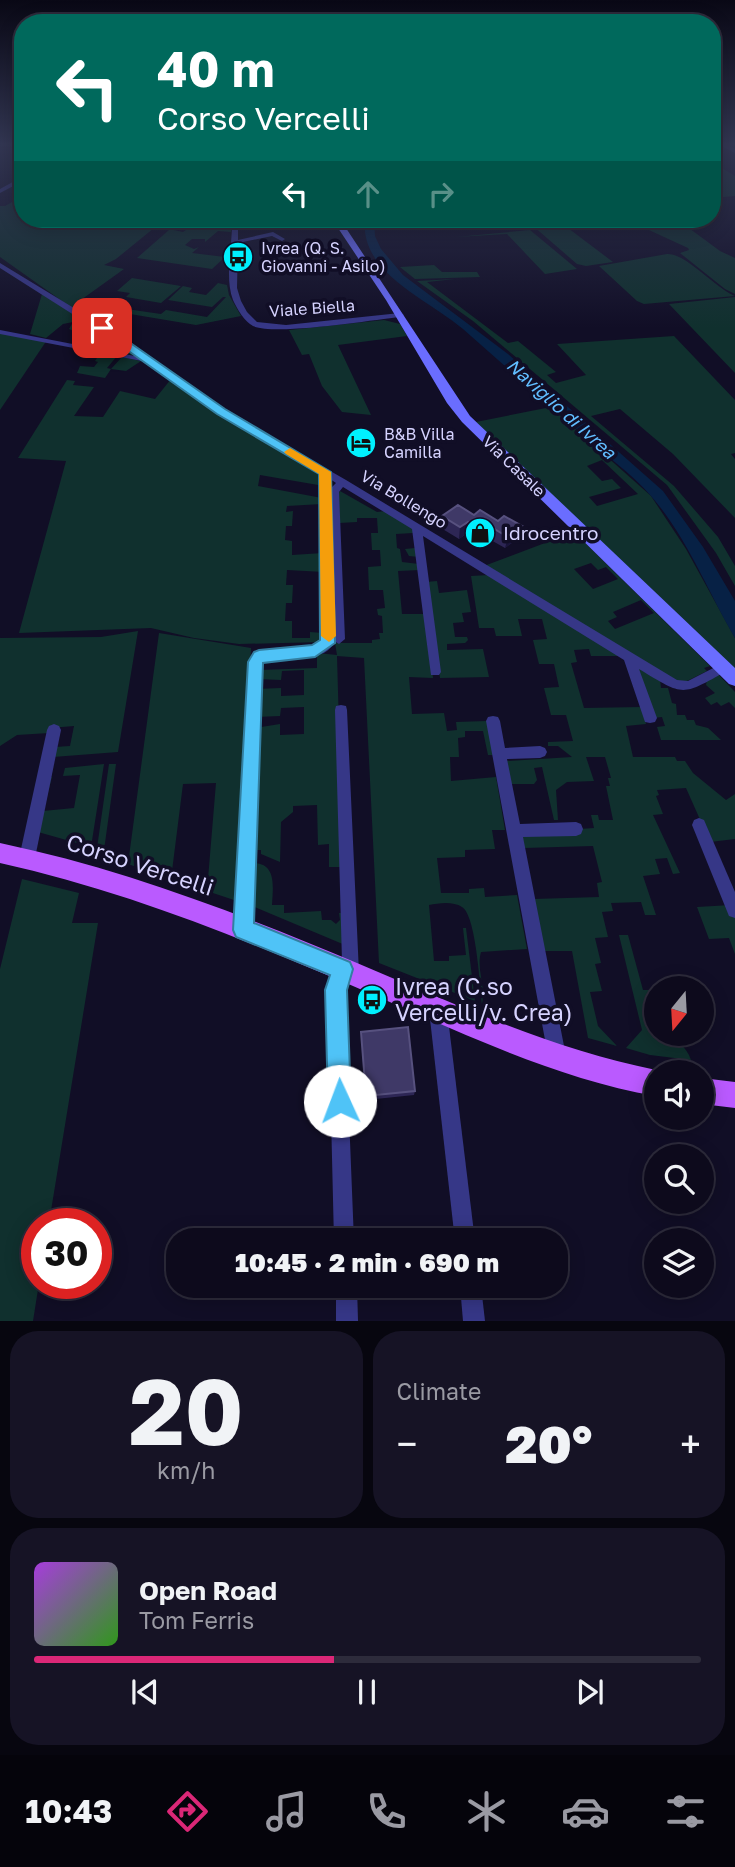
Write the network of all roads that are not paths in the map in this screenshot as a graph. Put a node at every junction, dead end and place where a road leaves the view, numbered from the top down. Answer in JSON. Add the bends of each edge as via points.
{"nodes":[{"id":1,"x":235,"y":228,"type":"edge"},
{"id":2,"x":343,"y":228,"type":"edge"},
{"id":3,"x":282,"y":239,"type":"dead end"},
{"id":4,"x":236,"y":242,"type":"junction"},
{"id":5,"x":0,"y":265,"type":"edge"},
{"id":6,"x":400,"y":315,"type":"junction"},
{"id":7,"x":0,"y":332,"type":"edge"},
{"id":8,"x":150,"y":361,"type":"junction"},
{"id":9,"x":325,"y":478,"type":"junction"},
{"id":10,"x":343,"y":482,"type":"junction"},
{"id":11,"x":417,"y":527,"type":"junction"},
{"id":12,"x":339,"y":639,"type":"dead end"},
{"id":13,"x":629,"y":657,"type":"junction"},
{"id":14,"x":435,"y":672,"type":"dead end"},
{"id":15,"x":729,"y":673,"type":"edge"},
{"id":16,"x":341,"y":710,"type":"dead end"},
{"id":17,"x":650,"y":718,"type":"dead end"},
{"id":18,"x":493,"y":721,"type":"dead end"},
{"id":19,"x":54,"y":730,"type":"dead end"},
{"id":20,"x":506,"y":750,"type":"junction"},
{"id":21,"x":540,"y":752,"type":"dead end"},
{"id":22,"x":699,"y":825,"type":"dead end"},
{"id":23,"x":576,"y":829,"type":"dead end"},
{"id":24,"x":513,"y":831,"type":"junction"},
{"id":25,"x":0,"y":853,"type":"edge"},
{"id":26,"x":27,"y":859,"type":"junction"},
{"id":27,"x":735,"y":911,"type":"edge"},
{"id":28,"x":243,"y":930,"type":"junction"},
{"id":29,"x":347,"y":971,"type":"junction"},
{"id":30,"x":438,"y":1010,"type":"junction"},
{"id":31,"x":557,"y":1057,"type":"junction"},
{"id":32,"x":644,"y":1081,"type":"edge"},
{"id":33,"x":714,"y":1092,"type":"edge"},
{"id":34,"x":735,"y":1095,"type":"edge"},
{"id":35,"x":344,"y":1228,"type":"edge"},
{"id":36,"x":463,"y":1228,"type":"edge"},
{"id":37,"x":346,"y":1298,"type":"edge"},
{"id":38,"x":471,"y":1298,"type":"edge"},
{"id":39,"x":347,"y":1321,"type":"edge"},
{"id":40,"x":474,"y":1321,"type":"edge"}],
"edges":[{"from":1,"to":4,"type":"street","name":"Viale Biella"},
{"from":2,"to":6,"type":"main road","name":"Via Casale"},
{"from":3,"to":4,"type":"street","via":[[273,234]]},
{"from":4,"to":6,"type":"street","name":"Viale Biella","via":[[233,291],[255,324],[273,328]]},
{"from":5,"to":8,"type":"street"},
{"from":6,"to":15,"type":"main road","name":"Via Casale","via":[[466,419]]},
{"from":7,"to":8,"type":"street","name":"Via Bollengo"},
{"from":8,"to":9,"type":"street","name":"Via Bollengo"},
{"from":9,"to":10,"type":"street","name":"Via Bollengo"},
{"from":9,"to":28,"type":"street","via":[[328,643],[315,651],[259,656],[256,662]]},
{"from":10,"to":11,"type":"street","name":"Via Bollengo"},
{"from":10,"to":12,"type":"street","via":[[334,491]]},
{"from":11,"to":13,"type":"street","name":"Via Bollengo"},
{"from":11,"to":14,"type":"street"},
{"from":13,"to":15,"type":"street","name":"Via Bollengo","via":[[681,687]]},
{"from":13,"to":17,"type":"street"},
{"from":16,"to":29,"type":"street"},
{"from":18,"to":20,"type":"street"},
{"from":19,"to":26,"type":"street"},
{"from":20,"to":21,"type":"street"},
{"from":20,"to":24,"type":"street"},
{"from":22,"to":27,"type":"street"},
{"from":23,"to":24,"type":"street"},
{"from":24,"to":31,"type":"street"},
{"from":25,"to":26,"type":"main road","name":"Corso Vercelli"},
{"from":26,"to":28,"type":"main road","name":"Corso Vercelli","via":[[109,880]]},
{"from":28,"to":29,"type":"main road","name":"Corso Vercelli"},
{"from":29,"to":30,"type":"main road","name":"Corso Vercelli"},
{"from":29,"to":35,"type":"street","via":[[336,990]]},
{"from":30,"to":31,"type":"main road","name":"Corso Vercelli"},
{"from":30,"to":36,"type":"street"},
{"from":31,"to":32,"type":"main road","name":"Corso Vercelli"},
{"from":33,"to":34,"type":"main road"},
{"from":37,"to":39,"type":"street"},
{"from":38,"to":40,"type":"street"}]}
